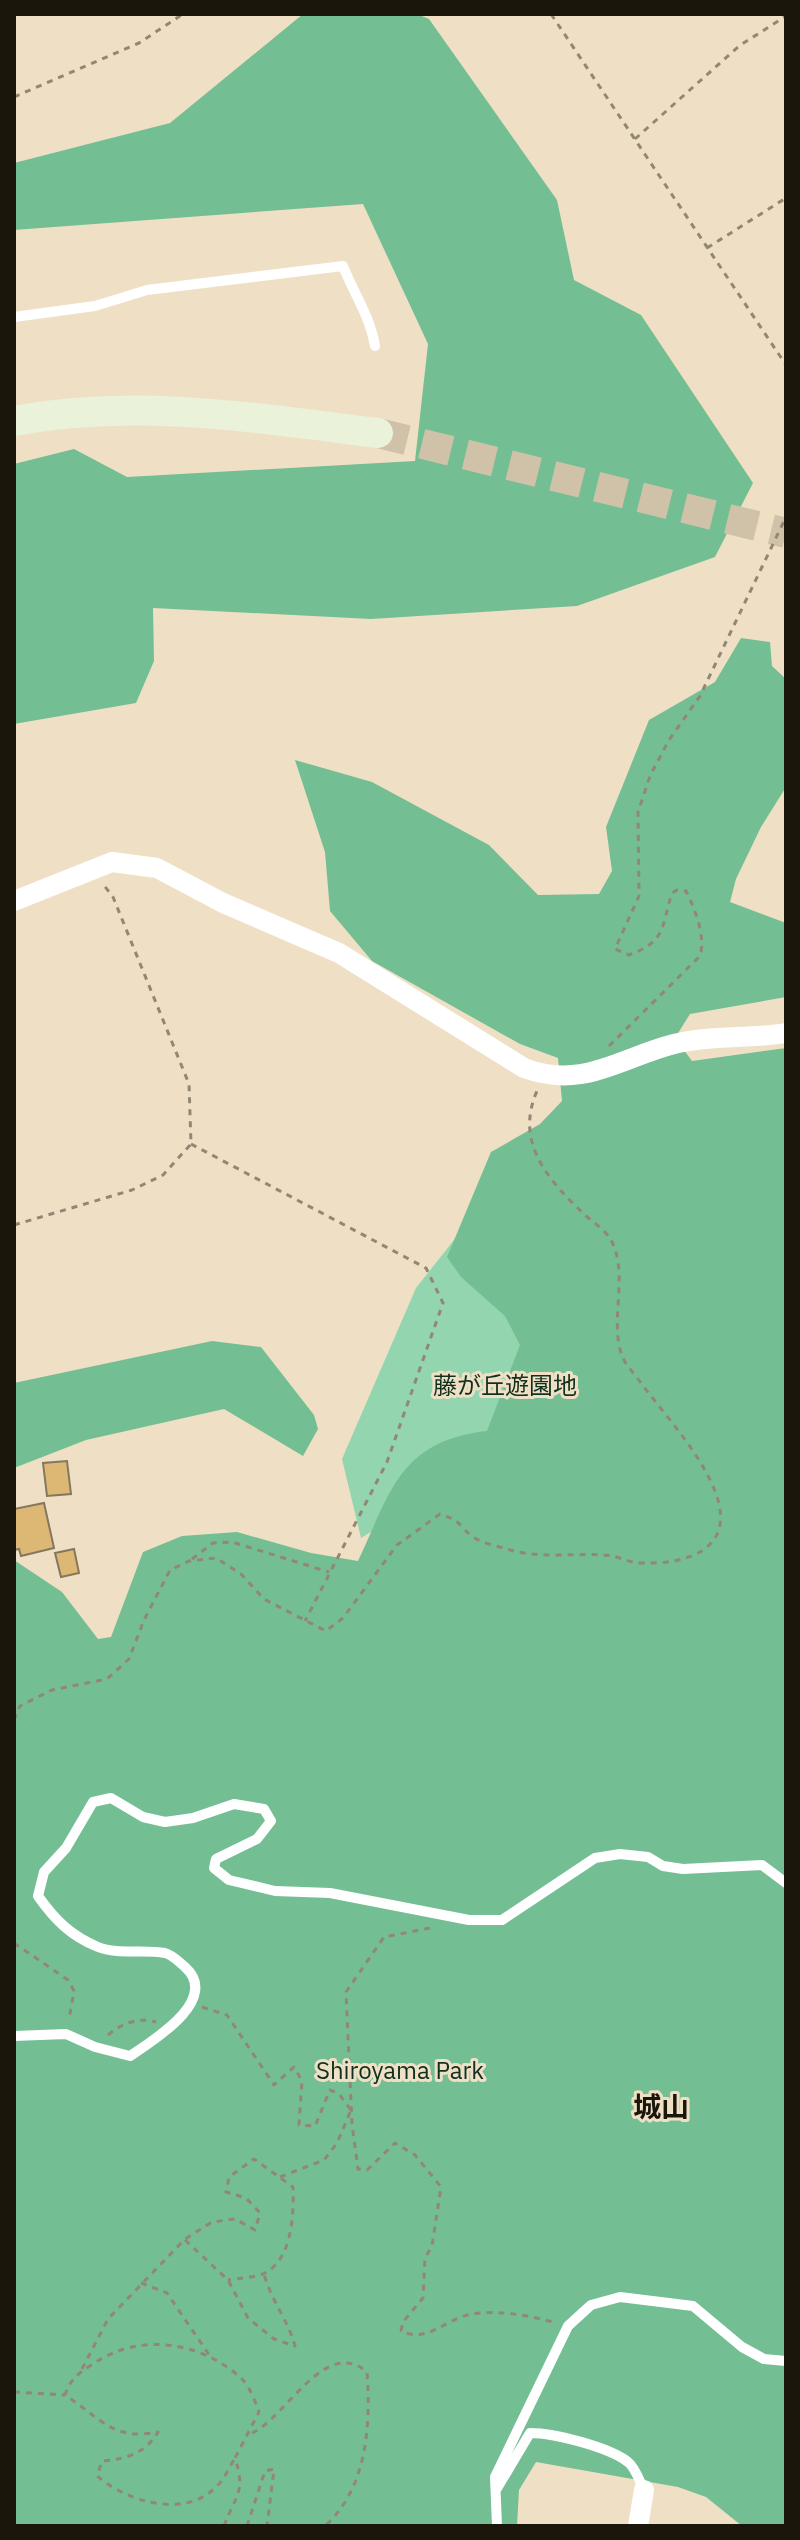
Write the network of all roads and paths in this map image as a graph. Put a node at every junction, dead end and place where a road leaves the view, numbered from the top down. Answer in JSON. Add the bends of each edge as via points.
{"nodes":[{"id":1,"x":183,"y":14,"type":"edge"},
{"id":2,"x":551,"y":14,"type":"edge"},
{"id":3,"x":786,"y":16,"type":"edge"},
{"id":4,"x":14,"y":97,"type":"edge"},
{"id":5,"x":635,"y":139,"type":"junction"},
{"id":6,"x":786,"y":198,"type":"edge"},
{"id":7,"x":707,"y":248,"type":"junction"},
{"id":8,"x":14,"y":317,"type":"edge"},
{"id":9,"x":375,"y":346,"type":"dead end"},
{"id":10,"x":786,"y":365,"type":"edge"},
{"id":11,"x":14,"y":421,"type":"edge"},
{"id":12,"x":378,"y":433,"type":"tunnel mouth"},
{"id":13,"x":786,"y":517,"type":"edge"},
{"id":14,"x":93,"y":872,"type":"junction"},
{"id":15,"x":14,"y":901,"type":"edge"},
{"id":16,"x":786,"y":1033,"type":"edge"},
{"id":17,"x":607,"y":1048,"type":"dead end"},
{"id":18,"x":547,"y":1077,"type":"junction"},
{"id":19,"x":191,"y":1144,"type":"junction"},
{"id":20,"x":14,"y":1225,"type":"edge"},
{"id":21,"x":189,"y":1561,"type":"junction"},
{"id":22,"x":329,"y":1572,"type":"junction"},
{"id":23,"x":304,"y":1623,"type":"junction"},
{"id":24,"x":14,"y":1720,"type":"edge"},
{"id":25,"x":786,"y":1883,"type":"edge"},
{"id":26,"x":469,"y":1920,"type":"junction"},
{"id":27,"x":14,"y":1943,"type":"edge"},
{"id":28,"x":190,"y":2003,"type":"junction"},
{"id":29,"x":171,"y":2026,"type":"junction"},
{"id":30,"x":66,"y":2034,"type":"junction"},
{"id":31,"x":14,"y":2036,"type":"edge"},
{"id":32,"x":95,"y":2047,"type":"junction"},
{"id":33,"x":351,"y":2110,"type":"junction"},
{"id":34,"x":278,"y":2178,"type":"junction"},
{"id":35,"x":185,"y":2239,"type":"junction"},
{"id":36,"x":264,"y":2274,"type":"junction"},
{"id":37,"x":228,"y":2280,"type":"junction"},
{"id":38,"x":141,"y":2283,"type":"junction"},
{"id":39,"x":568,"y":2326,"type":"junction"},
{"id":40,"x":786,"y":2361,"type":"edge"},
{"id":41,"x":214,"y":2362,"type":"junction"},
{"id":42,"x":80,"y":2373,"type":"junction"},
{"id":43,"x":14,"y":2392,"type":"edge"},
{"id":44,"x":65,"y":2395,"type":"junction"},
{"id":45,"x":259,"y":2412,"type":"junction"},
{"id":46,"x":235,"y":2458,"type":"junction"},
{"id":47,"x":644,"y":2490,"type":"joint"},
{"id":48,"x":495,"y":2492,"type":"junction"},
{"id":49,"x":224,"y":2526,"type":"edge"},
{"id":50,"x":247,"y":2526,"type":"edge"},
{"id":51,"x":267,"y":2526,"type":"edge"},
{"id":52,"x":325,"y":2526,"type":"edge"},
{"id":53,"x":497,"y":2526,"type":"edge"},
{"id":54,"x":638,"y":2526,"type":"edge"}],
"edges":[{"from":1,"to":4,"type":"path","via":[[139,43]]},
{"from":2,"to":5,"type":"path"},
{"from":3,"to":5,"type":"path","via":[[739,46]]},
{"from":5,"to":7,"type":"path"},
{"from":6,"to":7,"type":"path"},
{"from":7,"to":10,"type":"path"},
{"from":8,"to":9,"type":"lane","via":[[95,306],[147,290],[343,266],[369,316]]},
{"from":11,"to":12,"type":"street","via":[[125,409],[187,410]]},
{"from":13,"to":17,"type":"path","via":[[700,696],[655,763],[638,812],[639,896],[615,949],[629,955],[658,938],[677,890],[686,891],[690,901],[702,939],[700,956]]},
{"from":14,"to":15,"type":"street"},
{"from":14,"to":18,"type":"street","via":[[112,862],[157,868],[339,953],[524,1068]]},
{"from":14,"to":19,"type":"path","via":[[113,897],[189,1084]]},
{"from":16,"to":18,"type":"street","via":[[675,1043],[587,1074]]},
{"from":18,"to":23,"type":"path","via":[[529,1110],[530,1147],[566,1197],[611,1239],[620,1275],[616,1304],[621,1355],[711,1480],[723,1512],[719,1532],[705,1552],[691,1558],[637,1563],[608,1555],[511,1550],[473,1537],[460,1521],[440,1514],[397,1545],[343,1618],[326,1631]]},
{"from":19,"to":20,"type":"path","via":[[163,1175],[132,1190]]},
{"from":19,"to":22,"type":"path","via":[[426,1268],[443,1303],[387,1462]]},
{"from":21,"to":22,"type":"path","via":[[213,1543],[232,1542]]},
{"from":21,"to":23,"type":"path","via":[[216,1558],[241,1574],[264,1599]]},
{"from":21,"to":24,"type":"path","via":[[170,1570],[129,1659],[107,1679],[52,1690],[20,1706]]},
{"from":22,"to":23,"type":"path"},
{"from":25,"to":26,"type":"lane","via":[[762,1865],[683,1869],[620,1854],[595,1858],[502,1920]]},
{"from":26,"to":28,"type":"lane","via":[[345,1895],[275,1891],[229,1880],[214,1868],[216,1859],[257,1839],[271,1821],[264,1809],[234,1804],[165,1822],[143,1817],[111,1798],[93,1802],[66,1848],[44,1872],[38,1896],[59,1925],[101,1949],[170,1954],[194,1975],[197,1984]]},
{"from":26,"to":33,"type":"path","via":[[384,1937],[362,1965],[346,1992]]},
{"from":27,"to":30,"type":"path","via":[[68,1980],[74,1991]]},
{"from":28,"to":29,"type":"lane"},
{"from":28,"to":33,"type":"path","via":[[227,2015],[274,2085],[294,2067],[302,2081],[299,2125],[315,2126],[330,2090]]},
{"from":29,"to":32,"type":"path","via":[[144,2019],[118,2026]]},
{"from":29,"to":32,"type":"lane","via":[[130,2056]]},
{"from":30,"to":31,"type":"lane"},
{"from":30,"to":32,"type":"lane"},
{"from":33,"to":34,"type":"path","via":[[324,2160]]},
{"from":33,"to":39,"type":"path","via":[[358,2169],[367,2170],[395,2143],[415,2155],[441,2187],[432,2246],[425,2258],[423,2298],[401,2331],[430,2333],[469,2314],[518,2313]]},
{"from":34,"to":35,"type":"path","via":[[254,2159],[229,2177],[226,2192],[246,2198],[260,2213],[255,2230],[235,2219],[212,2222]]},
{"from":34,"to":36,"type":"path","via":[[293,2187],[294,2212],[282,2260]]},
{"from":35,"to":37,"type":"path"},
{"from":35,"to":38,"type":"path"},
{"from":36,"to":37,"type":"path"},
{"from":36,"to":37,"type":"path","via":[[295,2346],[274,2339],[248,2318]]},
{"from":38,"to":41,"type":"path","via":[[167,2293]]},
{"from":38,"to":42,"type":"path","via":[[108,2319]]},
{"from":39,"to":40,"type":"lane","via":[[591,2305],[620,2297],[656,2299],[693,2306],[742,2347],[764,2359]]},
{"from":39,"to":48,"type":"lane","via":[[495,2477]]},
{"from":41,"to":42,"type":"path","via":[[173,2343],[149,2342],[110,2351]]},
{"from":41,"to":45,"type":"path","via":[[244,2380]]},
{"from":42,"to":44,"type":"path"},
{"from":43,"to":44,"type":"path"},
{"from":44,"to":46,"type":"path","via":[[114,2431],[135,2437],[158,2432],[150,2446],[126,2459],[102,2461],[97,2476],[141,2502],[196,2500],[218,2485]]},
{"from":45,"to":46,"type":"path"},
{"from":45,"to":52,"type":"path","via":[[249,2434],[266,2427],[321,2370],[344,2361],[367,2372],[370,2411],[358,2479],[346,2505]]},
{"from":46,"to":49,"type":"path","via":[[242,2494]]},
{"from":47,"to":48,"type":"lane","via":[[630,2463],[598,2448],[530,2433]]},
{"from":47,"to":54,"type":"street"},
{"from":48,"to":53,"type":"lane"},
{"from":50,"to":51,"type":"path","via":[[265,2471],[274,2469]]}]}
